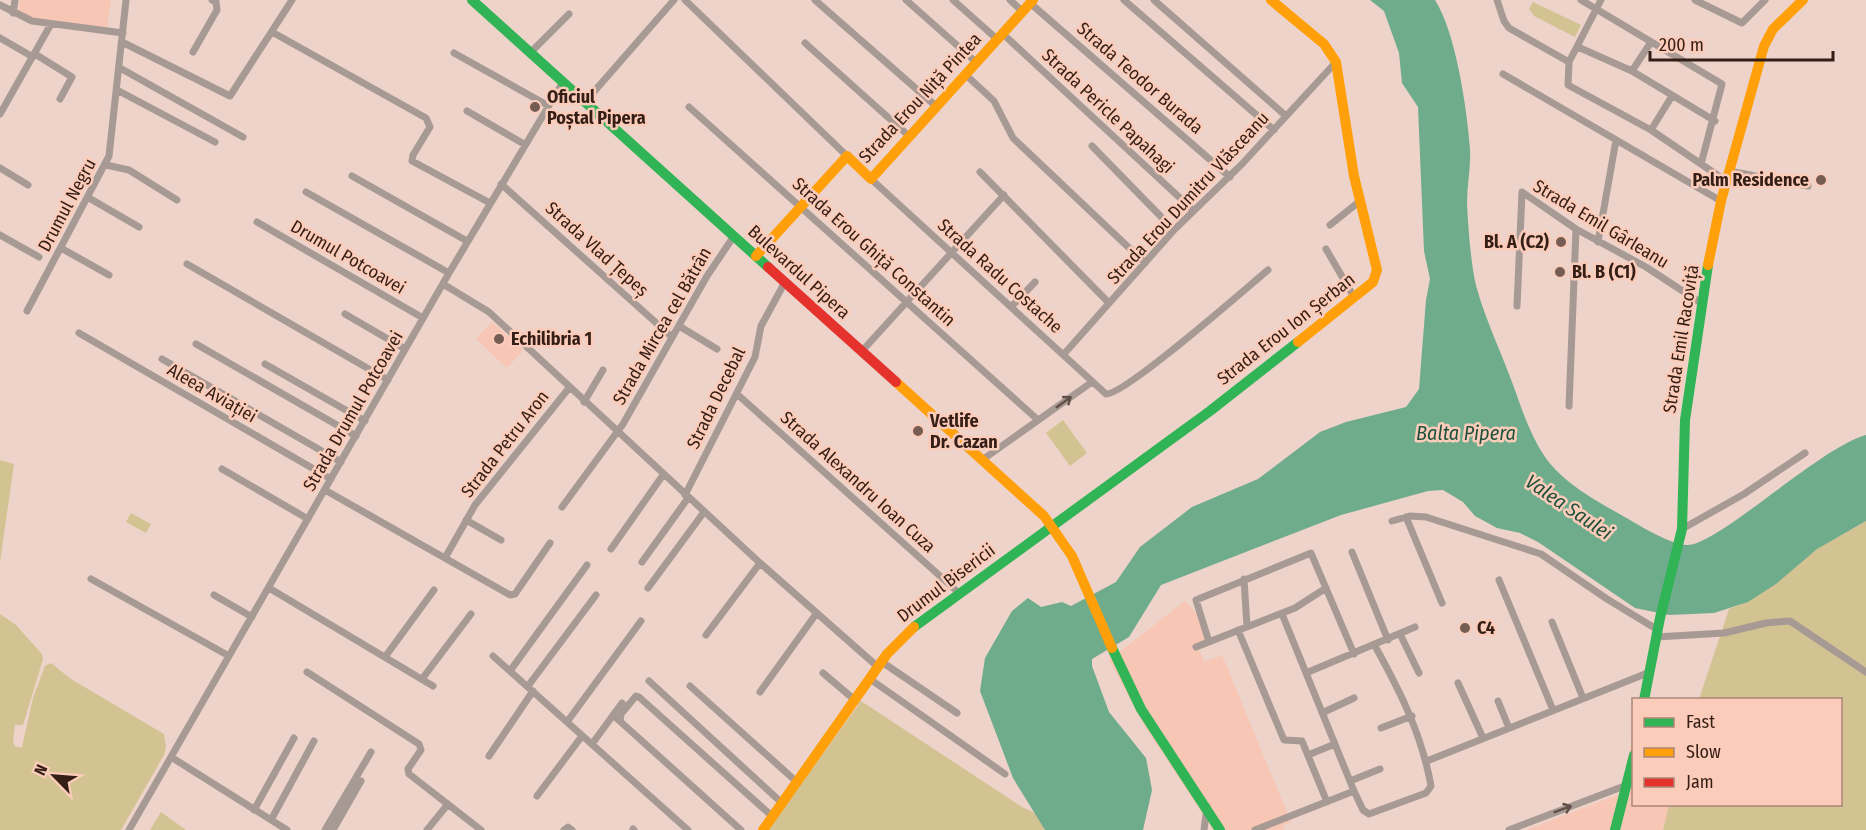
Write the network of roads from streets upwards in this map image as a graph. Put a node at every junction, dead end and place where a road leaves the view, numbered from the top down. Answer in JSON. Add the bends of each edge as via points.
{"nodes":[{"id":1,"x":15,"y":0,"type":"edge"},
{"id":2,"x":126,"y":0,"type":"edge"},
{"id":3,"x":212,"y":0,"type":"edge"},
{"id":4,"x":292,"y":0,"type":"edge"},
{"id":5,"x":674,"y":0,"type":"edge"},
{"id":6,"x":685,"y":0,"type":"edge"},
{"id":7,"x":815,"y":0,"type":"edge"},
{"id":8,"x":906,"y":0,"type":"edge"},
{"id":9,"x":953,"y":0,"type":"edge"},
{"id":10,"x":1010,"y":0,"type":"edge"},
{"id":11,"x":1124,"y":0,"type":"edge"},
{"id":12,"x":1154,"y":0,"type":"edge"},
{"id":13,"x":1271,"y":0,"type":"edge"},
{"id":14,"x":1497,"y":0,"type":"edge"},
{"id":15,"x":1581,"y":0,"type":"edge"},
{"id":16,"x":1601,"y":0,"type":"edge"},
{"id":17,"x":1695,"y":0,"type":"edge"},
{"id":18,"x":1765,"y":0,"type":"edge"},
{"id":19,"x":1801,"y":0,"type":"edge"},
{"id":20,"x":477,"y":2,"type":"edge"},
{"id":21,"x":1032,"y":2,"type":"edge"},
{"id":22,"x":0,"y":5,"type":"edge"},
{"id":23,"x":1596,"y":10,"type":"junction"},
{"id":24,"x":1023,"y":12,"type":"junction"},
{"id":25,"x":13,"y":13,"type":"junction"},
{"id":26,"x":569,"y":14,"type":"dead end"},
{"id":27,"x":51,"y":24,"type":"junction"},
{"id":28,"x":272,"y":32,"type":"junction"},
{"id":29,"x":123,"y":33,"type":"junction"},
{"id":30,"x":1000,"y":37,"type":"junction"},
{"id":31,"x":0,"y":38,"type":"edge"},
{"id":32,"x":122,"y":42,"type":"junction"},
{"id":33,"x":1651,"y":42,"type":"junction"},
{"id":34,"x":805,"y":43,"type":"dead end"},
{"id":35,"x":1578,"y":47,"type":"junction"},
{"id":36,"x":193,"y":52,"type":"dead end"},
{"id":37,"x":454,"y":52,"type":"dead end"},
{"id":38,"x":530,"y":53,"type":"junction"},
{"id":39,"x":34,"y":55,"type":"junction"},
{"id":40,"x":1336,"y":62,"type":"junction"},
{"id":41,"x":1569,"y":62,"type":"junction"},
{"id":42,"x":977,"y":63,"type":"junction"},
{"id":43,"x":120,"y":68,"type":"junction"},
{"id":44,"x":1632,"y":70,"type":"junction"},
{"id":45,"x":1503,"y":74,"type":"dead end"},
{"id":46,"x":966,"y":75,"type":"junction"},
{"id":47,"x":562,"y":82,"type":"junction"},
{"id":48,"x":117,"y":90,"type":"junction"},
{"id":49,"x":1672,"y":96,"type":"junction"},
{"id":50,"x":60,"y":99,"type":"dead end"},
{"id":51,"x":585,"y":102,"type":"junction"},
{"id":52,"x":547,"y":105,"type":"junction"},
{"id":53,"x":937,"y":106,"type":"junction"},
{"id":54,"x":689,"y":107,"type":"dead end"},
{"id":55,"x":467,"y":111,"type":"dead end"},
{"id":56,"x":0,"y":114,"type":"edge"},
{"id":57,"x":1286,"y":116,"type":"junction"},
{"id":58,"x":1714,"y":121,"type":"junction"},
{"id":59,"x":1274,"y":130,"type":"junction"},
{"id":60,"x":1651,"y":130,"type":"junction"},
{"id":61,"x":243,"y":137,"type":"dead end"},
{"id":62,"x":910,"y":137,"type":"junction"},
{"id":63,"x":1616,"y":140,"type":"junction"},
{"id":64,"x":215,"y":142,"type":"dead end"},
{"id":65,"x":524,"y":144,"type":"junction"},
{"id":66,"x":1092,"y":146,"type":"dead end"},
{"id":67,"x":847,"y":156,"type":"junction"},
{"id":68,"x":1701,"y":164,"type":"junction"},
{"id":69,"x":106,"y":165,"type":"junction"},
{"id":70,"x":0,"y":168,"type":"edge"},
{"id":71,"x":980,"y":172,"type":"dead end"},
{"id":72,"x":352,"y":176,"type":"dead end"},
{"id":73,"x":1728,"y":176,"type":"junction"},
{"id":74,"x":1230,"y":177,"type":"junction"},
{"id":75,"x":871,"y":179,"type":"junction"},
{"id":76,"x":501,"y":184,"type":"junction"},
{"id":77,"x":28,"y":185,"type":"dead end"},
{"id":78,"x":1808,"y":186,"type":"dead end"},
{"id":79,"x":306,"y":192,"type":"dead end"},
{"id":80,"x":1004,"y":195,"type":"junction"},
{"id":81,"x":88,"y":198,"type":"junction"},
{"id":82,"x":177,"y":200,"type":"dead end"},
{"id":83,"x":1360,"y":201,"type":"junction"},
{"id":84,"x":1721,"y":201,"type":"junction"},
{"id":85,"x":490,"y":203,"type":"junction"},
{"id":86,"x":801,"y":207,"type":"junction"},
{"id":87,"x":1193,"y":210,"type":"junction"},
{"id":88,"x":257,"y":222,"type":"dead end"},
{"id":89,"x":1330,"y":225,"type":"dead end"},
{"id":90,"x":139,"y":227,"type":"dead end"},
{"id":91,"x":1576,"y":229,"type":"junction"},
{"id":92,"x":1174,"y":230,"type":"junction"},
{"id":93,"x":0,"y":235,"type":"edge"},
{"id":94,"x":734,"y":236,"type":"junction"},
{"id":95,"x":467,"y":241,"type":"junction"},
{"id":96,"x":1598,"y":242,"type":"junction"},
{"id":97,"x":61,"y":248,"type":"junction"},
{"id":98,"x":1326,"y":249,"type":"dead end"},
{"id":99,"x":952,"y":252,"type":"junction"},
{"id":100,"x":756,"y":256,"type":"junction"},
{"id":101,"x":39,"y":257,"type":"dead end"},
{"id":102,"x":1145,"y":263,"type":"junction"},
{"id":103,"x":187,"y":264,"type":"dead end"},
{"id":104,"x":1268,"y":270,"type":"dead end"},
{"id":105,"x":449,"y":273,"type":"junction"},
{"id":106,"x":109,"y":275,"type":"dead end"},
{"id":107,"x":785,"y":282,"type":"junction"},
{"id":108,"x":1035,"y":282,"type":"dead end"},
{"id":109,"x":443,"y":284,"type":"junction"},
{"id":110,"x":1354,"y":297,"type":"junction"},
{"id":111,"x":906,"y":302,"type":"junction"},
{"id":112,"x":1109,"y":303,"type":"junction"},
{"id":113,"x":1701,"y":303,"type":"junction"},
{"id":114,"x":1012,"y":306,"type":"junction"},
{"id":115,"x":1517,"y":306,"type":"dead end"},
{"id":116,"x":27,"y":311,"type":"dead end"},
{"id":117,"x":345,"y":314,"type":"dead end"},
{"id":118,"x":423,"y":318,"type":"junction"},
{"id":119,"x":679,"y":326,"type":"junction"},
{"id":120,"x":79,"y":333,"type":"dead end"},
{"id":121,"x":672,"y":337,"type":"junction"},
{"id":122,"x":196,"y":344,"type":"dead end"},
{"id":123,"x":717,"y":349,"type":"dead end"},
{"id":124,"x":405,"y":350,"type":"junction"},
{"id":125,"x":862,"y":351,"type":"junction"},
{"id":126,"x":1064,"y":354,"type":"junction"},
{"id":127,"x":162,"y":359,"type":"dead end"},
{"id":128,"x":264,"y":364,"type":"dead end"},
{"id":129,"x":603,"y":370,"type":"dead end"},
{"id":130,"x":388,"y":380,"type":"junction"},
{"id":131,"x":1092,"y":382,"type":"junction"},
{"id":132,"x":569,"y":388,"type":"junction"},
{"id":133,"x":737,"y":394,"type":"junction"},
{"id":134,"x":584,"y":402,"type":"junction"},
{"id":135,"x":1569,"y":406,"type":"dead end"},
{"id":136,"x":1038,"y":420,"type":"junction"},
{"id":137,"x":365,"y":421,"type":"junction"},
{"id":138,"x":617,"y":432,"type":"junction"},
{"id":139,"x":356,"y":436,"type":"junction"},
{"id":140,"x":1805,"y":453,"type":"dead end"},
{"id":141,"x":982,"y":460,"type":"junction"},
{"id":142,"x":341,"y":462,"type":"junction"},
{"id":143,"x":222,"y":469,"type":"dead end"},
{"id":144,"x":663,"y":475,"type":"junction"},
{"id":145,"x":331,"y":480,"type":"junction"},
{"id":146,"x":325,"y":490,"type":"junction"},
{"id":147,"x":687,"y":496,"type":"junction"},
{"id":148,"x":562,"y":507,"type":"dead end"},
{"id":149,"x":704,"y":512,"type":"junction"},
{"id":150,"x":1406,"y":517,"type":"junction"},
{"id":151,"x":308,"y":519,"type":"junction"},
{"id":152,"x":466,"y":520,"type":"junction"},
{"id":153,"x":1392,"y":521,"type":"dead end"},
{"id":154,"x":1052,"y":525,"type":"junction"},
{"id":155,"x":1682,"y":529,"type":"junction"},
{"id":156,"x":501,"y":540,"type":"dead end"},
{"id":157,"x":550,"y":543,"type":"dead end"},
{"id":158,"x":611,"y":549,"type":"dead end"},
{"id":159,"x":1352,"y":552,"type":"dead end"},
{"id":160,"x":445,"y":558,"type":"junction"},
{"id":161,"x":642,"y":562,"type":"dead end"},
{"id":162,"x":760,"y":563,"type":"junction"},
{"id":163,"x":587,"y":565,"type":"dead end"},
{"id":164,"x":91,"y":579,"type":"dead end"},
{"id":165,"x":1244,"y":579,"type":"junction"},
{"id":166,"x":1499,"y":580,"type":"dead end"},
{"id":167,"x":269,"y":588,"type":"junction"},
{"id":168,"x":648,"y":588,"type":"dead end"},
{"id":169,"x":1326,"y":588,"type":"junction"},
{"id":170,"x":434,"y":590,"type":"dead end"},
{"id":171,"x":959,"y":593,"type":"junction"},
{"id":172,"x":596,"y":595,"type":"dead end"},
{"id":173,"x":213,"y":596,"type":"dead end"},
{"id":174,"x":1442,"y":603,"type":"dead end"},
{"id":175,"x":816,"y":614,"type":"junction"},
{"id":176,"x":1282,"y":614,"type":"junction"},
{"id":177,"x":471,"y":615,"type":"dead end"},
{"id":178,"x":252,"y":617,"type":"junction"},
{"id":179,"x":641,"y":621,"type":"dead end"},
{"id":180,"x":1552,"y":622,"type":"dead end"},
{"id":181,"x":1247,"y":627,"type":"junction"},
{"id":182,"x":1415,"y":627,"type":"dead end"},
{"id":183,"x":1238,"y":630,"type":"junction"},
{"id":184,"x":1657,"y":633,"type":"junction"},
{"id":185,"x":1400,"y":634,"type":"junction"},
{"id":186,"x":706,"y":635,"type":"dead end"},
{"id":187,"x":1388,"y":640,"type":"junction"},
{"id":188,"x":1209,"y":642,"type":"junction"},
{"id":189,"x":1375,"y":646,"type":"junction"},
{"id":190,"x":1196,"y":647,"type":"dead end"},
{"id":191,"x":1354,"y":654,"type":"junction"},
{"id":192,"x":229,"y":656,"type":"junction"},
{"id":193,"x":493,"y":656,"type":"dead end"},
{"id":194,"x":385,"y":657,"type":"junction"},
{"id":195,"x":880,"y":664,"type":"junction"},
{"id":196,"x":510,"y":670,"type":"junction"},
{"id":197,"x":307,"y":672,"type":"dead end"},
{"id":198,"x":1650,"y":672,"type":"junction"},
{"id":199,"x":1866,"y":672,"type":"edge"},
{"id":200,"x":823,"y":673,"type":"dead end"},
{"id":201,"x":1306,"y":673,"type":"junction"},
{"id":202,"x":1419,"y":673,"type":"dead end"},
{"id":203,"x":422,"y":679,"type":"junction"},
{"id":204,"x":870,"y":679,"type":"junction"},
{"id":205,"x":649,"y":681,"type":"dead end"},
{"id":206,"x":1458,"y":683,"type":"dead end"},
{"id":207,"x":434,"y":686,"type":"dead end"},
{"id":208,"x":690,"y":686,"type":"dead end"},
{"id":209,"x":530,"y":689,"type":"junction"},
{"id":210,"x":760,"y":692,"type":"dead end"},
{"id":211,"x":1354,"y":698,"type":"dead end"},
{"id":212,"x":1583,"y":698,"type":"junction"},
{"id":213,"x":1644,"y":698,"type":"edge"},
{"id":214,"x":856,"y":700,"type":"junction"},
{"id":215,"x":1498,"y":701,"type":"dead end"},
{"id":216,"x":622,"y":703,"type":"dead end"},
{"id":217,"x":1553,"y":710,"type":"junction"},
{"id":218,"x":957,"y":713,"type":"dead end"},
{"id":219,"x":1322,"y":713,"type":"junction"},
{"id":220,"x":613,"y":715,"type":"junction"},
{"id":221,"x":1412,"y":716,"type":"junction"},
{"id":222,"x":620,"y":721,"type":"junction"},
{"id":223,"x":567,"y":722,"type":"junction"},
{"id":224,"x":1381,"y":728,"type":"dead end"},
{"id":225,"x":1509,"y":728,"type":"junction"},
{"id":226,"x":582,"y":735,"type":"junction"},
{"id":227,"x":294,"y":738,"type":"dead end"},
{"id":228,"x":1483,"y":738,"type":"junction"},
{"id":229,"x":314,"y":741,"type":"dead end"},
{"id":230,"x":592,"y":744,"type":"junction"},
{"id":231,"x":1335,"y":744,"type":"junction"},
{"id":232,"x":370,"y":752,"type":"dead end"},
{"id":233,"x":1308,"y":755,"type":"junction"},
{"id":234,"x":489,"y":756,"type":"dead end"},
{"id":235,"x":171,"y":757,"type":"junction"},
{"id":236,"x":1427,"y":761,"type":"junction"},
{"id":237,"x":1632,"y":763,"type":"edge"},
{"id":238,"x":1380,"y":769,"type":"dead end"},
{"id":239,"x":1005,"y":774,"type":"dead end"},
{"id":240,"x":361,"y":781,"type":"dead end"},
{"id":241,"x":1350,"y":781,"type":"junction"},
{"id":242,"x":798,"y":783,"type":"junction"},
{"id":243,"x":1627,"y":784,"type":"junction"},
{"id":244,"x":1354,"y":791,"type":"junction"},
{"id":245,"x":537,"y":796,"type":"dead end"},
{"id":246,"x":1327,"y":802,"type":"junction"},
{"id":247,"x":448,"y":804,"type":"junction"},
{"id":248,"x":783,"y":804,"type":"junction"},
{"id":249,"x":1207,"y":807,"type":"junction"},
{"id":250,"x":254,"y":810,"type":"junction"},
{"id":251,"x":773,"y":817,"type":"junction"},
{"id":252,"x":271,"y":820,"type":"junction"},
{"id":253,"x":1218,"y":827,"type":"edge"},
{"id":254,"x":129,"y":830,"type":"edge"},
{"id":255,"x":288,"y":830,"type":"edge"},
{"id":256,"x":325,"y":830,"type":"edge"},
{"id":257,"x":333,"y":830,"type":"edge"},
{"id":258,"x":427,"y":830,"type":"edge"},
{"id":259,"x":481,"y":830,"type":"edge"},
{"id":260,"x":564,"y":830,"type":"edge"},
{"id":261,"x":572,"y":830,"type":"edge"},
{"id":262,"x":688,"y":830,"type":"edge"},
{"id":263,"x":741,"y":830,"type":"edge"},
{"id":264,"x":763,"y":830,"type":"edge"},
{"id":265,"x":1204,"y":830,"type":"edge"},
{"id":266,"x":1255,"y":830,"type":"edge"},
{"id":267,"x":1509,"y":830,"type":"edge"},
{"id":268,"x":1615,"y":830,"type":"edge"}],
"edges":[{"from":1,"to":25,"type":"street"},
{"from":2,"to":29,"type":"street","name":"Drumul Negru"},
{"from":3,"to":36,"type":"street","via":[[218,10]]},
{"from":4,"to":28,"type":"street"},
{"from":5,"to":51,"type":"street"},
{"from":6,"to":67,"type":"street"},
{"from":7,"to":53,"type":"street"},
{"from":8,"to":42,"type":"street"},
{"from":9,"to":30,"type":"street","name":"Strada Pericle Papahagi"},
{"from":10,"to":24,"type":"street"},
{"from":11,"to":59,"type":"street"},
{"from":12,"to":57,"type":"street"},
{"from":13,"to":40,"type":"street","name":"Strada Erou Ion Șerban","via":[[1324,44]]},
{"from":14,"to":41,"type":"street","via":[[1509,28]]},
{"from":15,"to":23,"type":"street"},
{"from":16,"to":23,"type":"street"},
{"from":17,"to":18,"type":"street","via":[[1742,23]]},
{"from":19,"to":73,"type":"street","name":"Strada Emil Racoviță","via":[[1766,40]]},
{"from":20,"to":38,"type":"street","name":"Bulevardul Pipera"},
{"from":21,"to":24,"type":"street","name":"Strada Erou Niță Pintea"},
{"from":21,"to":74,"type":"street","name":"Strada Teodor Burada"},
{"from":22,"to":25,"type":"street"},
{"from":23,"to":33,"type":"street"},
{"from":23,"to":35,"type":"street"},
{"from":24,"to":30,"type":"street","name":"Strada Erou Niță Pintea"},
{"from":25,"to":27,"type":"street"},
{"from":26,"to":38,"type":"street"},
{"from":27,"to":29,"type":"street"},
{"from":27,"to":39,"type":"street"},
{"from":28,"to":32,"type":"street","via":[[230,96]]},
{"from":28,"to":85,"type":"street","via":[[426,118],[430,127],[412,161]]},
{"from":29,"to":32,"type":"street","name":"Drumul Negru"},
{"from":30,"to":42,"type":"street","name":"Strada Erou Niță Pintea"},
{"from":30,"to":87,"type":"street","name":"Strada Pericle Papahagi"},
{"from":31,"to":39,"type":"street"},
{"from":32,"to":43,"type":"street","name":"Drumul Negru"},
{"from":33,"to":44,"type":"street"},
{"from":33,"to":58,"type":"street","via":[[1722,84]]},
{"from":34,"to":62,"type":"street"},
{"from":35,"to":41,"type":"street"},
{"from":35,"to":44,"type":"street"},
{"from":37,"to":52,"type":"street"},
{"from":38,"to":47,"type":"street","name":"Bulevardul Pipera"},
{"from":39,"to":50,"type":"street","via":[[72,77]]},
{"from":39,"to":56,"type":"street"},
{"from":40,"to":57,"type":"street","name":"Strada Erou Dumitru Vlăsceanu"},
{"from":40,"to":83,"type":"street","name":"Strada Erou Ion Șerban"},
{"from":41,"to":60,"type":"street","via":[[1568,85]]},
{"from":42,"to":46,"type":"street","name":"Strada Erou Niță Pintea"},
{"from":43,"to":48,"type":"street","name":"Drumul Negru"},
{"from":43,"to":61,"type":"street"},
{"from":44,"to":49,"type":"street"},
{"from":45,"to":63,"type":"street"},
{"from":46,"to":53,"type":"street","name":"Strada Erou Niță Pintea"},
{"from":46,"to":102,"type":"street","via":[[994,102],[1013,138]]},
{"from":47,"to":51,"type":"street","name":"Bulevardul Pipera"},
{"from":47,"to":52,"type":"street","name":"Strada Drumul Potcoavei"},
{"from":48,"to":64,"type":"street"},
{"from":48,"to":69,"type":"street","name":"Drumul Negru"},
{"from":49,"to":58,"type":"street"},
{"from":49,"to":60,"type":"street"},
{"from":51,"to":94,"type":"street","name":"Bulevardul Pipera"},
{"from":52,"to":65,"type":"street","name":"Strada Drumul Potcoavei"},
{"from":53,"to":62,"type":"street","name":"Strada Erou Niță Pintea"},
{"from":54,"to":86,"type":"street","name":"Strada Erou Ghiță Constantin"},
{"from":55,"to":65,"type":"street"},
{"from":57,"to":59,"type":"street","name":"Strada Erou Dumitru Vlăsceanu"},
{"from":58,"to":68,"type":"street"},
{"from":59,"to":74,"type":"street","name":"Strada Erou Dumitru Vlăsceanu"},
{"from":60,"to":68,"type":"street"},
{"from":62,"to":75,"type":"street","name":"Strada Erou Niță Pintea"},
{"from":63,"to":84,"type":"street"},
{"from":63,"to":96,"type":"street"},
{"from":65,"to":76,"type":"street","name":"Strada Drumul Potcoavei"},
{"from":66,"to":92,"type":"street"},
{"from":67,"to":75,"type":"street","name":"Strada Erou Niță Pintea"},
{"from":67,"to":86,"type":"street","name":"Strada Erou Niță Pintea"},
{"from":68,"to":73,"type":"street"},
{"from":69,"to":81,"type":"street","name":"Drumul Negru"},
{"from":69,"to":82,"type":"street","via":[[129,170]]},
{"from":70,"to":77,"type":"street"},
{"from":71,"to":80,"type":"street"},
{"from":72,"to":95,"type":"street"},
{"from":73,"to":78,"type":"street"},
{"from":73,"to":84,"type":"street","name":"Strada Emil Racoviță"},
{"from":74,"to":87,"type":"street","name":"Strada Erou Dumitru Vlăsceanu"},
{"from":75,"to":99,"type":"street","name":"Strada Radu Costache"},
{"from":76,"to":85,"type":"street","name":"Strada Drumul Potcoavei"},
{"from":76,"to":121,"type":"street","name":"Strada Vlad Țepeș"},
{"from":79,"to":105,"type":"street"},
{"from":80,"to":99,"type":"street"},
{"from":80,"to":112,"type":"street"},
{"from":81,"to":90,"type":"street"},
{"from":81,"to":97,"type":"street","name":"Drumul Negru"},
{"from":83,"to":89,"type":"street"},
{"from":83,"to":110,"type":"street","name":"Strada Erou Ion Șerban","via":[[1376,276]]},
{"from":84,"to":113,"type":"street","name":"Strada Emil Racoviță"},
{"from":85,"to":95,"type":"street","name":"Strada Drumul Potcoavei"},
{"from":86,"to":100,"type":"street","name":"Strada Erou Niță Pintea"},
{"from":86,"to":111,"type":"street","name":"Strada Erou Ghiță Constantin"},
{"from":87,"to":92,"type":"street","name":"Strada Erou Dumitru Vlăsceanu"},
{"from":88,"to":118,"type":"street","name":"Drumul Potcoavei"},
{"from":91,"to":96,"type":"street","name":"Strada Emil Gârleanu"},
{"from":91,"to":115,"type":"street","name":"Strada Emil Gârleanu","via":[[1520,193]]},
{"from":91,"to":135,"type":"street"},
{"from":92,"to":102,"type":"street","name":"Strada Erou Dumitru Vlăsceanu"},
{"from":93,"to":101,"type":"street"},
{"from":94,"to":100,"type":"street","name":"Bulevardul Pipera"},
{"from":94,"to":119,"type":"street","name":"Strada Mircea cel Bătrân"},
{"from":95,"to":105,"type":"street","name":"Strada Drumul Potcoavei"},
{"from":96,"to":113,"type":"street","name":"Strada Emil Gârleanu"},
{"from":97,"to":106,"type":"street"},
{"from":97,"to":116,"type":"street","name":"Drumul Negru"},
{"from":98,"to":110,"type":"street"},
{"from":99,"to":111,"type":"street"},
{"from":99,"to":114,"type":"street","name":"Strada Radu Costache"},
{"from":100,"to":107,"type":"street","name":"Bulevardul Pipera"},
{"from":102,"to":112,"type":"street","name":"Strada Erou Dumitru Vlăsceanu"},
{"from":103,"to":130,"type":"street"},
{"from":104,"to":131,"type":"street","name":"Strada Radu Costache","via":[[1148,369],[1109,395]]},
{"from":105,"to":109,"type":"street","name":"Strada Drumul Potcoavei"},
{"from":107,"to":125,"type":"street","name":"Bulevardul Pipera"},
{"from":107,"to":133,"type":"street","name":"Strada Decebal","via":[[761,326],[757,352]]},
{"from":108,"to":114,"type":"street"},
{"from":109,"to":118,"type":"street","name":"Strada Drumul Potcoavei"},
{"from":109,"to":132,"type":"street","via":[[489,312]]},
{"from":110,"to":154,"type":"street","name":"Strada Erou Ion Șerban","via":[[1210,411]]},
{"from":111,"to":125,"type":"street"},
{"from":111,"to":136,"type":"street","name":"Strada Erou Ghiță Constantin"},
{"from":112,"to":126,"type":"street","name":"Strada Erou Dumitru Vlăsceanu"},
{"from":113,"to":155,"type":"street","name":"Strada Emil Racoviță","via":[[1685,429]]},
{"from":114,"to":126,"type":"street","name":"Strada Radu Costache"},
{"from":117,"to":124,"type":"street"},
{"from":118,"to":124,"type":"street","name":"Strada Drumul Potcoavei"},
{"from":119,"to":121,"type":"street","name":"Strada Mircea cel Bătrân"},
{"from":119,"to":123,"type":"street"},
{"from":120,"to":145,"type":"street","name":"Aleea Aviației"},
{"from":121,"to":138,"type":"street","name":"Strada Mircea cel Bătrân"},
{"from":122,"to":139,"type":"street"},
{"from":124,"to":130,"type":"street","name":"Strada Drumul Potcoavei"},
{"from":125,"to":141,"type":"street","name":"Bulevardul Pipera"},
{"from":126,"to":131,"type":"street","name":"Strada Radu Costache"},
{"from":127,"to":142,"type":"street"},
{"from":128,"to":137,"type":"street"},
{"from":129,"to":134,"type":"street"},
{"from":130,"to":137,"type":"street","name":"Strada Drumul Potcoavei"},
{"from":136,"to":131,"type":"street","one_way":true},
{"from":132,"to":134,"type":"street"},
{"from":132,"to":152,"type":"street","name":"Strada Petru Aron"},
{"from":133,"to":147,"type":"street","name":"Strada Decebal"},
{"from":133,"to":171,"type":"street","name":"Strada Alexandru Ioan Cuza"},
{"from":134,"to":138,"type":"street"},
{"from":136,"to":141,"type":"street"},
{"from":137,"to":139,"type":"street","name":"Strada Drumul Potcoavei"},
{"from":138,"to":144,"type":"street"},
{"from":138,"to":148,"type":"street","name":"Strada Mircea cel Bătrân"},
{"from":139,"to":142,"type":"street","name":"Strada Drumul Potcoavei"},
{"from":140,"to":155,"type":"street"},
{"from":141,"to":154,"type":"street","name":"Bulevardul Pipera"},
{"from":142,"to":145,"type":"street","name":"Strada Drumul Potcoavei"},
{"from":143,"to":151,"type":"street"},
{"from":144,"to":147,"type":"street"},
{"from":144,"to":158,"type":"street"},
{"from":145,"to":146,"type":"street","name":"Strada Drumul Potcoavei"},
{"from":146,"to":151,"type":"street","name":"Strada Drumul Potcoavei"},
{"from":146,"to":160,"type":"street"},
{"from":147,"to":149,"type":"street"},
{"from":147,"to":161,"type":"street","name":"Strada Decebal"},
{"from":149,"to":162,"type":"street"},
{"from":149,"to":168,"type":"street"},
{"from":150,"to":153,"type":"street"},
{"from":150,"to":174,"type":"street"},
{"from":150,"to":184,"type":"street","via":[[1445,521],[1529,549]]},
{"from":151,"to":167,"type":"street","name":"Strada Drumul Potcoavei"},
{"from":152,"to":156,"type":"street","name":"Strada Petru Aron"},
{"from":152,"to":160,"type":"street","name":"Strada Petru Aron"},
{"from":154,"to":171,"type":"street","name":"Drumul Bisericii"},
{"from":154,"to":249,"type":"street","name":"Bulevardul Pipera","via":[[1067,545],[1133,694]]},
{"from":155,"to":184,"type":"street","name":"Strada Emil Racoviță"},
{"from":157,"to":160,"type":"street","via":[[512,596]]},
{"from":159,"to":187,"type":"street"},
{"from":162,"to":175,"type":"street"},
{"from":162,"to":186,"type":"street"},
{"from":163,"to":196,"type":"street"},
{"from":164,"to":192,"type":"street"},
{"from":165,"to":169,"type":"street","via":[[1311,553]]},
{"from":165,"to":181,"type":"street"},
{"from":165,"to":188,"type":"street","via":[[1196,600]]},
{"from":166,"to":217,"type":"street"},
{"from":167,"to":178,"type":"street","name":"Strada Drumul Potcoavei"},
{"from":167,"to":194,"type":"street"},
{"from":169,"to":176,"type":"street"},
{"from":169,"to":191,"type":"street"},
{"from":170,"to":194,"type":"street"},
{"from":171,"to":195,"type":"street","name":"Drumul Bisericii","via":[[906,633]]},
{"from":172,"to":209,"type":"street"},
{"from":173,"to":178,"type":"street"},
{"from":175,"to":195,"type":"street"},
{"from":175,"to":210,"type":"street"},
{"from":176,"to":181,"type":"street"},
{"from":176,"to":201,"type":"street"},
{"from":177,"to":203,"type":"street"},
{"from":178,"to":192,"type":"street","name":"Strada Drumul Potcoavei"},
{"from":179,"to":223,"type":"street"},
{"from":180,"to":212,"type":"street"},
{"from":181,"to":183,"type":"street"},
{"from":182,"to":185,"type":"street"},
{"from":183,"to":188,"type":"street"},
{"from":183,"to":233,"type":"street","via":[[1284,740],[1300,740]]},
{"from":184,"to":198,"type":"street","name":"Strada Emil Racoviță"},
{"from":184,"to":199,"type":"street","via":[[1724,633],[1766,622],[1790,621]]},
{"from":185,"to":187,"type":"street"},
{"from":185,"to":202,"type":"street"},
{"from":187,"to":189,"type":"street"},
{"from":188,"to":190,"type":"street"},
{"from":189,"to":191,"type":"street"},
{"from":189,"to":221,"type":"street"},
{"from":191,"to":201,"type":"street"},
{"from":192,"to":235,"type":"street","name":"Strada Drumul Potcoavei"},
{"from":193,"to":196,"type":"street"},
{"from":194,"to":203,"type":"street"},
{"from":195,"to":204,"type":"street","name":"Drumul Bisericii"},
{"from":195,"to":218,"type":"street"},
{"from":196,"to":209,"type":"street"},
{"from":197,"to":247,"type":"street","via":[[419,744],[421,750],[408,771]]},
{"from":198,"to":212,"type":"street"},
{"from":198,"to":213,"type":"street","name":"Strada Emil Racoviță"},
{"from":200,"to":214,"type":"street"},
{"from":201,"to":219,"type":"street"},
{"from":203,"to":207,"type":"street"},
{"from":204,"to":214,"type":"street","name":"Drumul Bisericii"},
{"from":204,"to":239,"type":"street"},
{"from":205,"to":248,"type":"street"},
{"from":206,"to":228,"type":"street"},
{"from":208,"to":242,"type":"street"},
{"from":209,"to":223,"type":"street"},
{"from":209,"to":234,"type":"street"},
{"from":211,"to":219,"type":"street"},
{"from":212,"to":217,"type":"street"},
{"from":214,"to":242,"type":"street","name":"Drumul Bisericii"},
{"from":215,"to":225,"type":"street"},
{"from":216,"to":220,"type":"street"},
{"from":217,"to":225,"type":"street"},
{"from":219,"to":231,"type":"street"},
{"from":220,"to":222,"type":"street"},
{"from":220,"to":230,"type":"street"},
{"from":221,"to":224,"type":"street"},
{"from":221,"to":236,"type":"street"},
{"from":222,"to":251,"type":"street","via":[[621,714],[639,697]]},
{"from":222,"to":263,"type":"street"},
{"from":223,"to":226,"type":"street"},
{"from":225,"to":228,"type":"street"},
{"from":226,"to":230,"type":"street"},
{"from":226,"to":245,"type":"street"},
{"from":227,"to":250,"type":"street"},
{"from":228,"to":236,"type":"street"},
{"from":229,"to":252,"type":"street"},
{"from":230,"to":262,"type":"street"},
{"from":231,"to":233,"type":"street"},
{"from":231,"to":241,"type":"street"},
{"from":232,"to":256,"type":"street"},
{"from":233,"to":246,"type":"street"},
{"from":235,"to":250,"type":"street"},
{"from":235,"to":254,"type":"street"},
{"from":236,"to":244,"type":"street","via":[[1431,786],[1426,793],[1369,814]]},
{"from":237,"to":243,"type":"street"},
{"from":238,"to":241,"type":"street"},
{"from":240,"to":257,"type":"street"},
{"from":241,"to":244,"type":"street"},
{"from":242,"to":248,"type":"street","name":"Drumul Bisericii"},
{"from":267,"to":243,"type":"street","one_way":true},
{"from":243,"to":268,"type":"street"},
{"from":244,"to":246,"type":"street"},
{"from":246,"to":266,"type":"street"},
{"from":247,"to":258,"type":"street"},
{"from":247,"to":259,"type":"street"},
{"from":248,"to":251,"type":"street","name":"Drumul Bisericii"},
{"from":249,"to":253,"type":"street"},
{"from":249,"to":265,"type":"street"},
{"from":250,"to":252,"type":"street"},
{"from":251,"to":264,"type":"street","name":"Drumul Bisericii"},
{"from":252,"to":255,"type":"street"},
{"from":253,"to":265,"type":"street"},
{"from":260,"to":261,"type":"street"}]}
